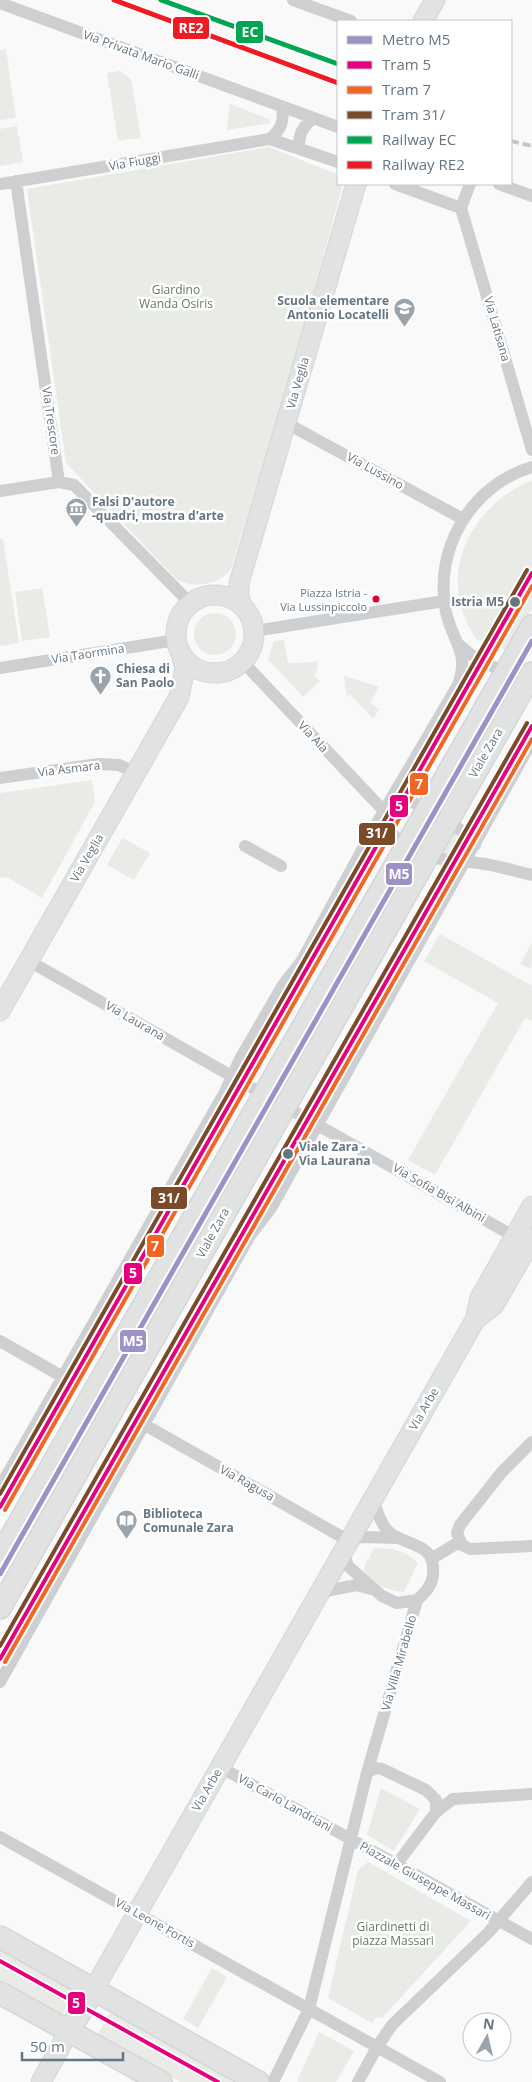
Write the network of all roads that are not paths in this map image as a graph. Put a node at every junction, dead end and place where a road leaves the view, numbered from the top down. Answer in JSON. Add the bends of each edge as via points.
{"nodes":[{"id":1,"x":293,"y":0,"type":"edge"},
{"id":2,"x":435,"y":0,"type":"edge"},
{"id":3,"x":0,"y":3,"type":"edge"},
{"id":4,"x":348,"y":20,"type":"edge"},
{"id":5,"x":424,"y":20,"type":"edge"},
{"id":6,"x":282,"y":106,"type":"junction"},
{"id":7,"x":313,"y":118,"type":"junction"},
{"id":8,"x":337,"y":127,"type":"edge"},
{"id":9,"x":270,"y":139,"type":"junction"},
{"id":10,"x":299,"y":149,"type":"junction"},
{"id":11,"x":337,"y":162,"type":"edge"},
{"id":12,"x":16,"y":181,"type":"junction"},
{"id":13,"x":0,"y":184,"type":"edge"},
{"id":14,"x":356,"y":185,"type":"edge"},
{"id":15,"x":398,"y":185,"type":"edge"},
{"id":16,"x":470,"y":185,"type":"edge"},
{"id":17,"x":502,"y":185,"type":"edge"},
{"id":18,"x":532,"y":196,"type":"edge"},
{"id":19,"x":461,"y":208,"type":"junction"},
{"id":20,"x":286,"y":423,"type":"junction"},
{"id":21,"x":532,"y":450,"type":"edge"},
{"id":22,"x":532,"y":466,"type":"edge"},
{"id":23,"x":59,"y":482,"type":"junction"},
{"id":24,"x":0,"y":491,"type":"edge"},
{"id":25,"x":463,"y":520,"type":"junction"},
{"id":26,"x":239,"y":583,"type":"junction"},
{"id":27,"x":222,"y":595,"type":"junction"},
{"id":28,"x":444,"y":601,"type":"junction"},
{"id":29,"x":190,"y":603,"type":"junction"},
{"id":30,"x":241,"y":604,"type":"junction"},
{"id":31,"x":532,"y":626,"type":"edge"},
{"id":32,"x":254,"y":631,"type":"junction"},
{"id":33,"x":457,"y":643,"type":"junction"},
{"id":34,"x":179,"y":646,"type":"junction"},
{"id":35,"x":243,"y":662,"type":"junction"},
{"id":36,"x":0,"y":668,"type":"edge"},
{"id":37,"x":220,"y":672,"type":"junction"},
{"id":38,"x":505,"y":673,"type":"junction"},
{"id":39,"x":530,"y":682,"type":"edge"},
{"id":40,"x":175,"y":705,"type":"junction"},
{"id":41,"x":532,"y":741,"type":"edge"},
{"id":42,"x":136,"y":774,"type":"junction"},
{"id":43,"x":0,"y":778,"type":"edge"},
{"id":44,"x":394,"y":794,"type":"junction"},
{"id":45,"x":426,"y":809,"type":"junction"},
{"id":46,"x":382,"y":815,"type":"junction"},
{"id":47,"x":446,"y":822,"type":"junction"},
{"id":48,"x":475,"y":845,"type":"junction"},
{"id":49,"x":245,"y":846,"type":"dead end"},
{"id":50,"x":405,"y":846,"type":"junction"},
{"id":51,"x":426,"y":857,"type":"junction"},
{"id":52,"x":464,"y":863,"type":"junction"},
{"id":53,"x":281,"y":866,"type":"dead end"},
{"id":54,"x":532,"y":875,"type":"edge"},
{"id":55,"x":29,"y":961,"type":"junction"},
{"id":56,"x":0,"y":1011,"type":"edge"},
{"id":57,"x":237,"y":1079,"type":"junction"},
{"id":58,"x":265,"y":1095,"type":"junction"},
{"id":59,"x":284,"y":1106,"type":"junction"},
{"id":60,"x":318,"y":1125,"type":"junction"},
{"id":61,"x":532,"y":1206,"type":"edge"},
{"id":62,"x":528,"y":1239,"type":"edge"},
{"id":63,"x":0,"y":1341,"type":"edge"},
{"id":64,"x":62,"y":1377,"type":"junction"},
{"id":65,"x":145,"y":1425,"type":"junction"},
{"id":66,"x":532,"y":1442,"type":"edge"},
{"id":67,"x":0,"y":1487,"type":"edge"},
{"id":68,"x":373,"y":1498,"type":"junction"},
{"id":69,"x":399,"y":1538,"type":"junction"},
{"id":70,"x":459,"y":1542,"type":"junction"},
{"id":71,"x":346,"y":1546,"type":"junction"},
{"id":72,"x":532,"y":1546,"type":"edge"},
{"id":73,"x":0,"y":1556,"type":"edge"},
{"id":74,"x":431,"y":1559,"type":"junction"},
{"id":75,"x":372,"y":1589,"type":"junction"},
{"id":76,"x":320,"y":1592,"type":"junction"},
{"id":77,"x":417,"y":1600,"type":"junction"},
{"id":78,"x":0,"y":1608,"type":"edge"},
{"id":79,"x":0,"y":1682,"type":"edge"},
{"id":80,"x":220,"y":1766,"type":"junction"},
{"id":81,"x":367,"y":1773,"type":"junction"},
{"id":82,"x":532,"y":1794,"type":"edge"},
{"id":83,"x":436,"y":1812,"type":"junction"},
{"id":84,"x":0,"y":1837,"type":"edge"},
{"id":85,"x":351,"y":1840,"type":"junction"},
{"id":86,"x":396,"y":1865,"type":"junction"},
{"id":87,"x":532,"y":1882,"type":"edge"},
{"id":88,"x":137,"y":1913,"type":"junction"},
{"id":89,"x":499,"y":1921,"type":"junction"},
{"id":90,"x":0,"y":1937,"type":"edge"},
{"id":91,"x":532,"y":1939,"type":"edge"},
{"id":92,"x":94,"y":1989,"type":"junction"},
{"id":93,"x":0,"y":1993,"type":"edge"},
{"id":94,"x":309,"y":2009,"type":"junction"},
{"id":95,"x":69,"y":2031,"type":"junction"},
{"id":96,"x":377,"y":2047,"type":"junction"},
{"id":97,"x":40,"y":2082,"type":"edge"},
{"id":98,"x":161,"y":2082,"type":"edge"},
{"id":99,"x":258,"y":2082,"type":"edge"},
{"id":100,"x":273,"y":2082,"type":"edge"},
{"id":101,"x":358,"y":2082,"type":"edge"},
{"id":102,"x":440,"y":2082,"type":"edge"}],
"edges":[{"from":1,"to":4,"type":"street"},
{"from":2,"to":5,"type":"street"},
{"from":3,"to":6,"type":"street","name":"Via Privata Mario Galli"},
{"from":6,"to":7,"type":"street","name":"Via Privata Mario Galli"},
{"from":6,"to":9,"type":"street","via":[[284,121]]},
{"from":7,"to":8,"type":"street","name":"Via Privata Mario Galli"},
{"from":7,"to":10,"type":"street","via":[[303,127],[298,138]]},
{"from":9,"to":10,"type":"street"},
{"from":9,"to":12,"type":"street","name":"Via Fiuggi"},
{"from":10,"to":11,"type":"street"},
{"from":12,"to":13,"type":"street","name":"Via Fiuggi"},
{"from":12,"to":23,"type":"street","name":"Via Trescore"},
{"from":14,"to":20,"type":"street","name":"Via Veglia"},
{"from":15,"to":19,"type":"street"},
{"from":16,"to":19,"type":"street"},
{"from":17,"to":18,"type":"street"},
{"from":19,"to":21,"type":"street","name":"Via Latisana"},
{"from":20,"to":25,"type":"street","name":"Via Lussino"},
{"from":20,"to":26,"type":"street","name":"Via Veglia"},
{"from":22,"to":25,"type":"street","via":[[490,489]]},
{"from":23,"to":24,"type":"street"},
{"from":23,"to":29,"type":"street","via":[[74,486]]},
{"from":25,"to":28,"type":"street","via":[[446,559]]},
{"from":26,"to":27,"type":"street"},
{"from":26,"to":30,"type":"street","name":"Via Veglia"},
{"from":27,"to":29,"type":"street","via":[[205,596]]},
{"from":27,"to":30,"type":"street"},
{"from":28,"to":32,"type":"street"},
{"from":28,"to":33,"type":"street"},
{"from":29,"to":34,"type":"street","via":[[179,620]]},
{"from":30,"to":32,"type":"street","via":[[252,621]]},
{"from":31,"to":38,"type":"main road","name":"Viale Zara"},
{"from":32,"to":35,"type":"street","via":[[252,647]]},
{"from":33,"to":38,"type":"street"},
{"from":33,"to":44,"type":"street","via":[[464,663],[458,685]]},
{"from":34,"to":36,"type":"street","name":"Via Taormina"},
{"from":34,"to":37,"type":"street","via":[[196,668]]},
{"from":34,"to":40,"type":"street","name":"Via Veglia","via":[[184,663],[184,681]]},
{"from":35,"to":37,"type":"street"},
{"from":35,"to":46,"type":"street","name":"Via Ala"},
{"from":37,"to":40,"type":"street","name":"Via Veglia","via":[[196,679]]},
{"from":38,"to":39,"type":"street"},
{"from":38,"to":45,"type":"main road","name":"Viale Zara"},
{"from":39,"to":47,"type":"main road","name":"Viale Zara"},
{"from":40,"to":42,"type":"street","name":"Via Veglia"},
{"from":41,"to":48,"type":"street"},
{"from":42,"to":43,"type":"street","name":"Via Asmara","via":[[119,765],[98,764]]},
{"from":42,"to":55,"type":"street","name":"Via Veglia"},
{"from":44,"to":45,"type":"street"},
{"from":44,"to":46,"type":"street"},
{"from":45,"to":47,"type":"street"},
{"from":45,"to":50,"type":"main road","name":"Viale Zara"},
{"from":46,"to":50,"type":"street"},
{"from":46,"to":57,"type":"street","via":[[301,962],[283,985]]},
{"from":47,"to":48,"type":"street","via":[[469,836]]},
{"from":47,"to":51,"type":"main road","name":"Viale Zara"},
{"from":48,"to":52,"type":"street"},
{"from":49,"to":53,"type":"street"},
{"from":50,"to":51,"type":"street"},
{"from":50,"to":58,"type":"main road","name":"Viale Zara"},
{"from":51,"to":52,"type":"street"},
{"from":51,"to":59,"type":"main road","name":"Viale Zara"},
{"from":52,"to":54,"type":"street"},
{"from":52,"to":60,"type":"street"},
{"from":55,"to":56,"type":"street","name":"Via Veglia"},
{"from":55,"to":57,"type":"street","name":"Via Laurana"},
{"from":57,"to":58,"type":"street"},
{"from":57,"to":64,"type":"street","via":[[225,1092]]},
{"from":58,"to":59,"type":"street","name":"Via Sofia Bisi Albini"},
{"from":58,"to":73,"type":"main road","name":"Viale Zara"},
{"from":59,"to":60,"type":"street","name":"Via Sofia Bisi Albini"},
{"from":59,"to":78,"type":"main road","name":"Viale Zara"},
{"from":60,"to":62,"type":"street","name":"Via Sofia Bisi Albini"},
{"from":60,"to":65,"type":"street","via":[[271,1208],[249,1237]]},
{"from":61,"to":62,"type":"street","name":"Via Arbe"},
{"from":62,"to":68,"type":"street","name":"Via Arbe","via":[[494,1305],[475,1320]]},
{"from":63,"to":64,"type":"street"},
{"from":64,"to":67,"type":"street"},
{"from":65,"to":71,"type":"street","name":"Via Ragusa"},
{"from":65,"to":79,"type":"street"},
{"from":66,"to":70,"type":"street","via":[[501,1473],[460,1525],[457,1533]]},
{"from":68,"to":69,"type":"street","via":[[386,1529]]},
{"from":68,"to":71,"type":"street","name":"Via Arbe"},
{"from":69,"to":71,"type":"street","via":[[360,1537]]},
{"from":69,"to":74,"type":"street","via":[[421,1546]]},
{"from":70,"to":72,"type":"street","via":[[470,1549]]},
{"from":70,"to":74,"type":"street"},
{"from":71,"to":75,"type":"street","via":[[348,1566]]},
{"from":71,"to":76,"type":"street","name":"Via Arbe"},
{"from":74,"to":77,"type":"street","name":"Via Villa Mirabello","via":[[433,1579]]},
{"from":75,"to":76,"type":"street","via":[[357,1585]]},
{"from":75,"to":77,"type":"street","via":[[397,1603]]},
{"from":76,"to":80,"type":"street","name":"Via Arbe"},
{"from":77,"to":81,"type":"street","name":"Via Villa Mirabello"},
{"from":80,"to":85,"type":"street","name":"Via Carlo Landriani"},
{"from":80,"to":88,"type":"street","name":"Via Arbe"},
{"from":81,"to":83,"type":"street","via":[[375,1768],[382,1769],[426,1790],[436,1800]]},
{"from":81,"to":85,"type":"street","name":"Via Villa Mirabello"},
{"from":82,"to":83,"type":"street","via":[[459,1797]]},
{"from":83,"to":86,"type":"street"},
{"from":84,"to":88,"type":"street","name":"Via Leone Fortis"},
{"from":85,"to":86,"type":"street","name":"Piazzale Giuseppe Massari"},
{"from":85,"to":94,"type":"street","name":"Piazzale Giuseppe Massari"},
{"from":86,"to":89,"type":"street","name":"Piazzale Giuseppe Massari"},
{"from":87,"to":89,"type":"street"},
{"from":88,"to":92,"type":"street","name":"Via Arbe"},
{"from":88,"to":94,"type":"street","name":"Via Leone Fortis"},
{"from":89,"to":91,"type":"street"},
{"from":89,"to":96,"type":"street","name":"Piazzale Giuseppe Massari","via":[[392,2025]]},
{"from":90,"to":92,"type":"main road"},
{"from":92,"to":95,"type":"main road"},
{"from":92,"to":99,"type":"main road"},
{"from":93,"to":95,"type":"main road"},
{"from":94,"to":96,"type":"street"},
{"from":94,"to":100,"type":"street","name":"Piazzale Giuseppe Massari"},
{"from":95,"to":97,"type":"street"},
{"from":95,"to":98,"type":"main road"},
{"from":96,"to":101,"type":"street","name":"Piazzale Giuseppe Massari"},
{"from":96,"to":102,"type":"street"}]}
